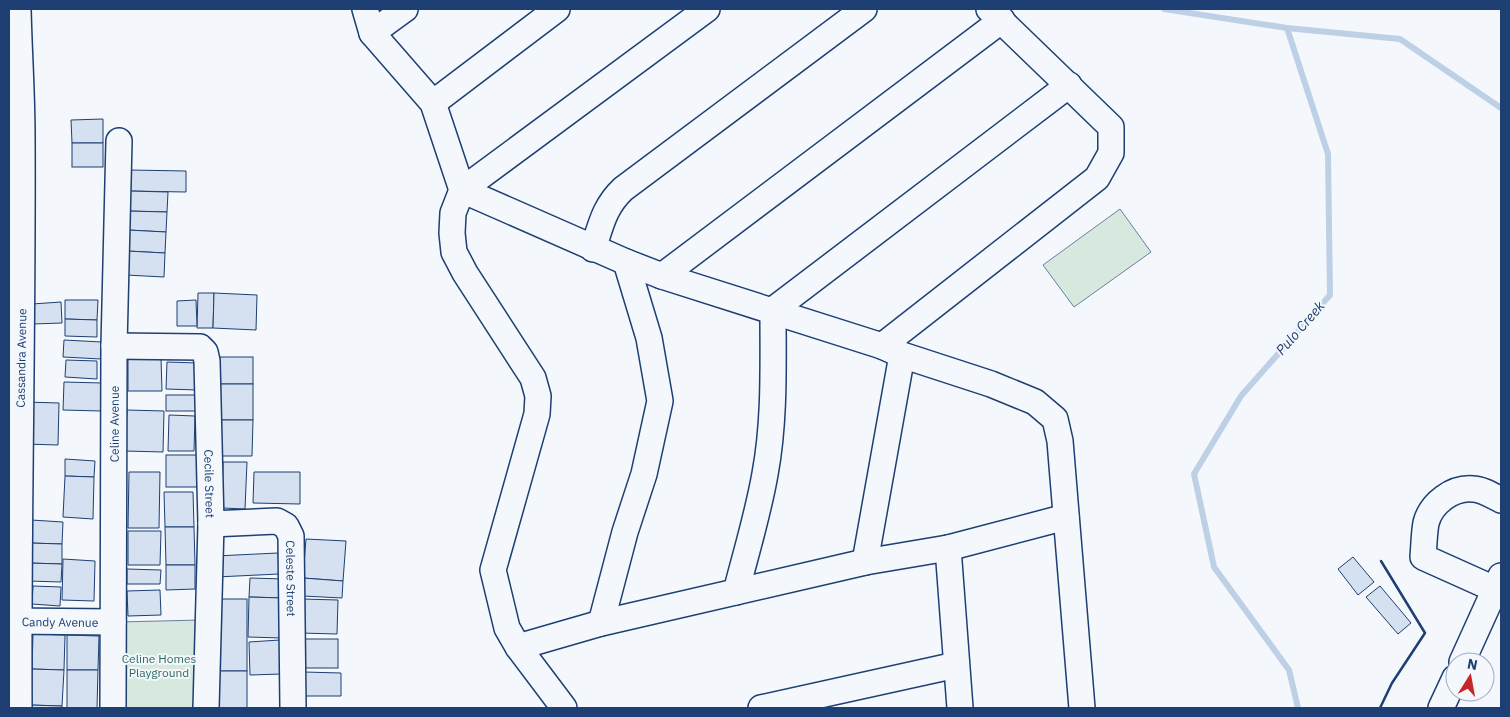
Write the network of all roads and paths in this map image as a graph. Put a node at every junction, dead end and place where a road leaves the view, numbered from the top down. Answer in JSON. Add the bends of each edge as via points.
{"nodes":[{"id":1,"x":18,"y":9,"type":"edge"},
{"id":2,"x":365,"y":9,"type":"edge"},
{"id":3,"x":405,"y":9,"type":"edge"},
{"id":4,"x":557,"y":9,"type":"edge"},
{"id":5,"x":707,"y":9,"type":"edge"},
{"id":6,"x":864,"y":9,"type":"edge"},
{"id":7,"x":996,"y":14,"type":"edge"},
{"id":8,"x":372,"y":33,"type":"junction"},
{"id":9,"x":14,"y":52,"type":"edge"},
{"id":10,"x":1069,"y":86,"type":"junction"},
{"id":11,"x":433,"y":102,"type":"junction"},
{"id":12,"x":15,"y":134,"type":"edge"},
{"id":13,"x":119,"y":141,"type":"dead end"},
{"id":14,"x":462,"y":190,"type":"junction"},
{"id":15,"x":593,"y":249,"type":"junction"},
{"id":16,"x":626,"y":262,"type":"junction"},
{"id":17,"x":662,"y":276,"type":"junction"},
{"id":18,"x":773,"y":310,"type":"junction"},
{"id":19,"x":15,"y":316,"type":"edge"},
{"id":20,"x":114,"y":346,"type":"junction"},
{"id":21,"x":892,"y":351,"type":"junction"},
{"id":22,"x":1501,"y":500,"type":"edge"},
{"id":23,"x":1066,"y":517,"type":"junction"},
{"id":24,"x":211,"y":524,"type":"junction"},
{"id":25,"x":14,"y":532,"type":"edge"},
{"id":26,"x":948,"y":548,"type":"junction"},
{"id":27,"x":865,"y":562,"type":"junction"},
{"id":28,"x":1499,"y":586,"type":"edge"},
{"id":29,"x":736,"y":592,"type":"junction"},
{"id":30,"x":14,"y":621,"type":"edge"},
{"id":31,"x":113,"y":622,"type":"junction"},
{"id":32,"x":601,"y":624,"type":"junction"},
{"id":33,"x":518,"y":648,"type":"junction"},
{"id":34,"x":1467,"y":652,"type":"edge"},
{"id":35,"x":956,"y":666,"type":"junction"},
{"id":36,"x":19,"y":708,"type":"edge"},
{"id":37,"x":113,"y":708,"type":"edge"},
{"id":38,"x":206,"y":708,"type":"edge"},
{"id":39,"x":293,"y":708,"type":"edge"},
{"id":40,"x":564,"y":708,"type":"edge"},
{"id":41,"x":761,"y":708,"type":"edge"},
{"id":42,"x":960,"y":708,"type":"edge"},
{"id":43,"x":1082,"y":708,"type":"edge"}],
"edges":[{"from":1,"to":9,"type":"street","name":"Cassandra Avenue"},
{"from":2,"to":8,"type":"street"},
{"from":3,"to":8,"type":"street"},
{"from":4,"to":11,"type":"street"},
{"from":5,"to":14,"type":"street"},
{"from":6,"to":15,"type":"street","via":[[623,189],[612,199],[606,211]]},
{"from":7,"to":10,"type":"street"},
{"from":7,"to":17,"type":"street"},
{"from":8,"to":11,"type":"street"},
{"from":9,"to":12,"type":"street","name":"Cassandra Avenue"},
{"from":10,"to":18,"type":"street"},
{"from":10,"to":21,"type":"street","via":[[1112,127],[1111,153],[1097,178]]},
{"from":11,"to":14,"type":"street"},
{"from":12,"to":19,"type":"street","name":"Cassandra Avenue"},
{"from":13,"to":20,"type":"street","name":"Celine Avenue"},
{"from":14,"to":15,"type":"street"},
{"from":14,"to":33,"type":"street","via":[[453,213],[454,252],[533,378],[538,396],[537,414],[493,570],[507,628]]},
{"from":15,"to":16,"type":"street"},
{"from":16,"to":17,"type":"street"},
{"from":16,"to":32,"type":"street","via":[[649,338],[660,401],[644,474]]},
{"from":17,"to":18,"type":"street"},
{"from":18,"to":21,"type":"street"},
{"from":18,"to":29,"type":"street","via":[[773,405],[765,473]]},
{"from":19,"to":25,"type":"street","name":"Cassandra Avenue"},
{"from":20,"to":24,"type":"street","name":"Cecile Street","via":[[200,347],[205,352]]},
{"from":20,"to":31,"type":"street","name":"Celine Avenue"},
{"from":21,"to":23,"type":"street","via":[[1035,402],[1055,419],[1060,441]]},
{"from":21,"to":27,"type":"street"},
{"from":22,"to":28,"type":"street","via":[[1473,489],[1458,490],[1444,498],[1433,508],[1427,522],[1423,557]]},
{"from":23,"to":26,"type":"street"},
{"from":23,"to":43,"type":"street"},
{"from":24,"to":38,"type":"street","name":"Cecile Street"},
{"from":24,"to":39,"type":"street","name":"Celeste Street","via":[[277,521],[286,526],[291,536]]},
{"from":25,"to":30,"type":"street","name":"Cassandra Avenue"},
{"from":26,"to":27,"type":"street"},
{"from":26,"to":35,"type":"street"},
{"from":27,"to":29,"type":"street"},
{"from":28,"to":34,"type":"street"},
{"from":29,"to":32,"type":"street"},
{"from":30,"to":31,"type":"street","name":"Candy Avenue"},
{"from":30,"to":36,"type":"street","name":"Cassandra Avenue"},
{"from":31,"to":37,"type":"street","name":"Celine Avenue"},
{"from":32,"to":33,"type":"street"},
{"from":33,"to":40,"type":"street"},
{"from":35,"to":41,"type":"street"},
{"from":35,"to":42,"type":"street"}]}
